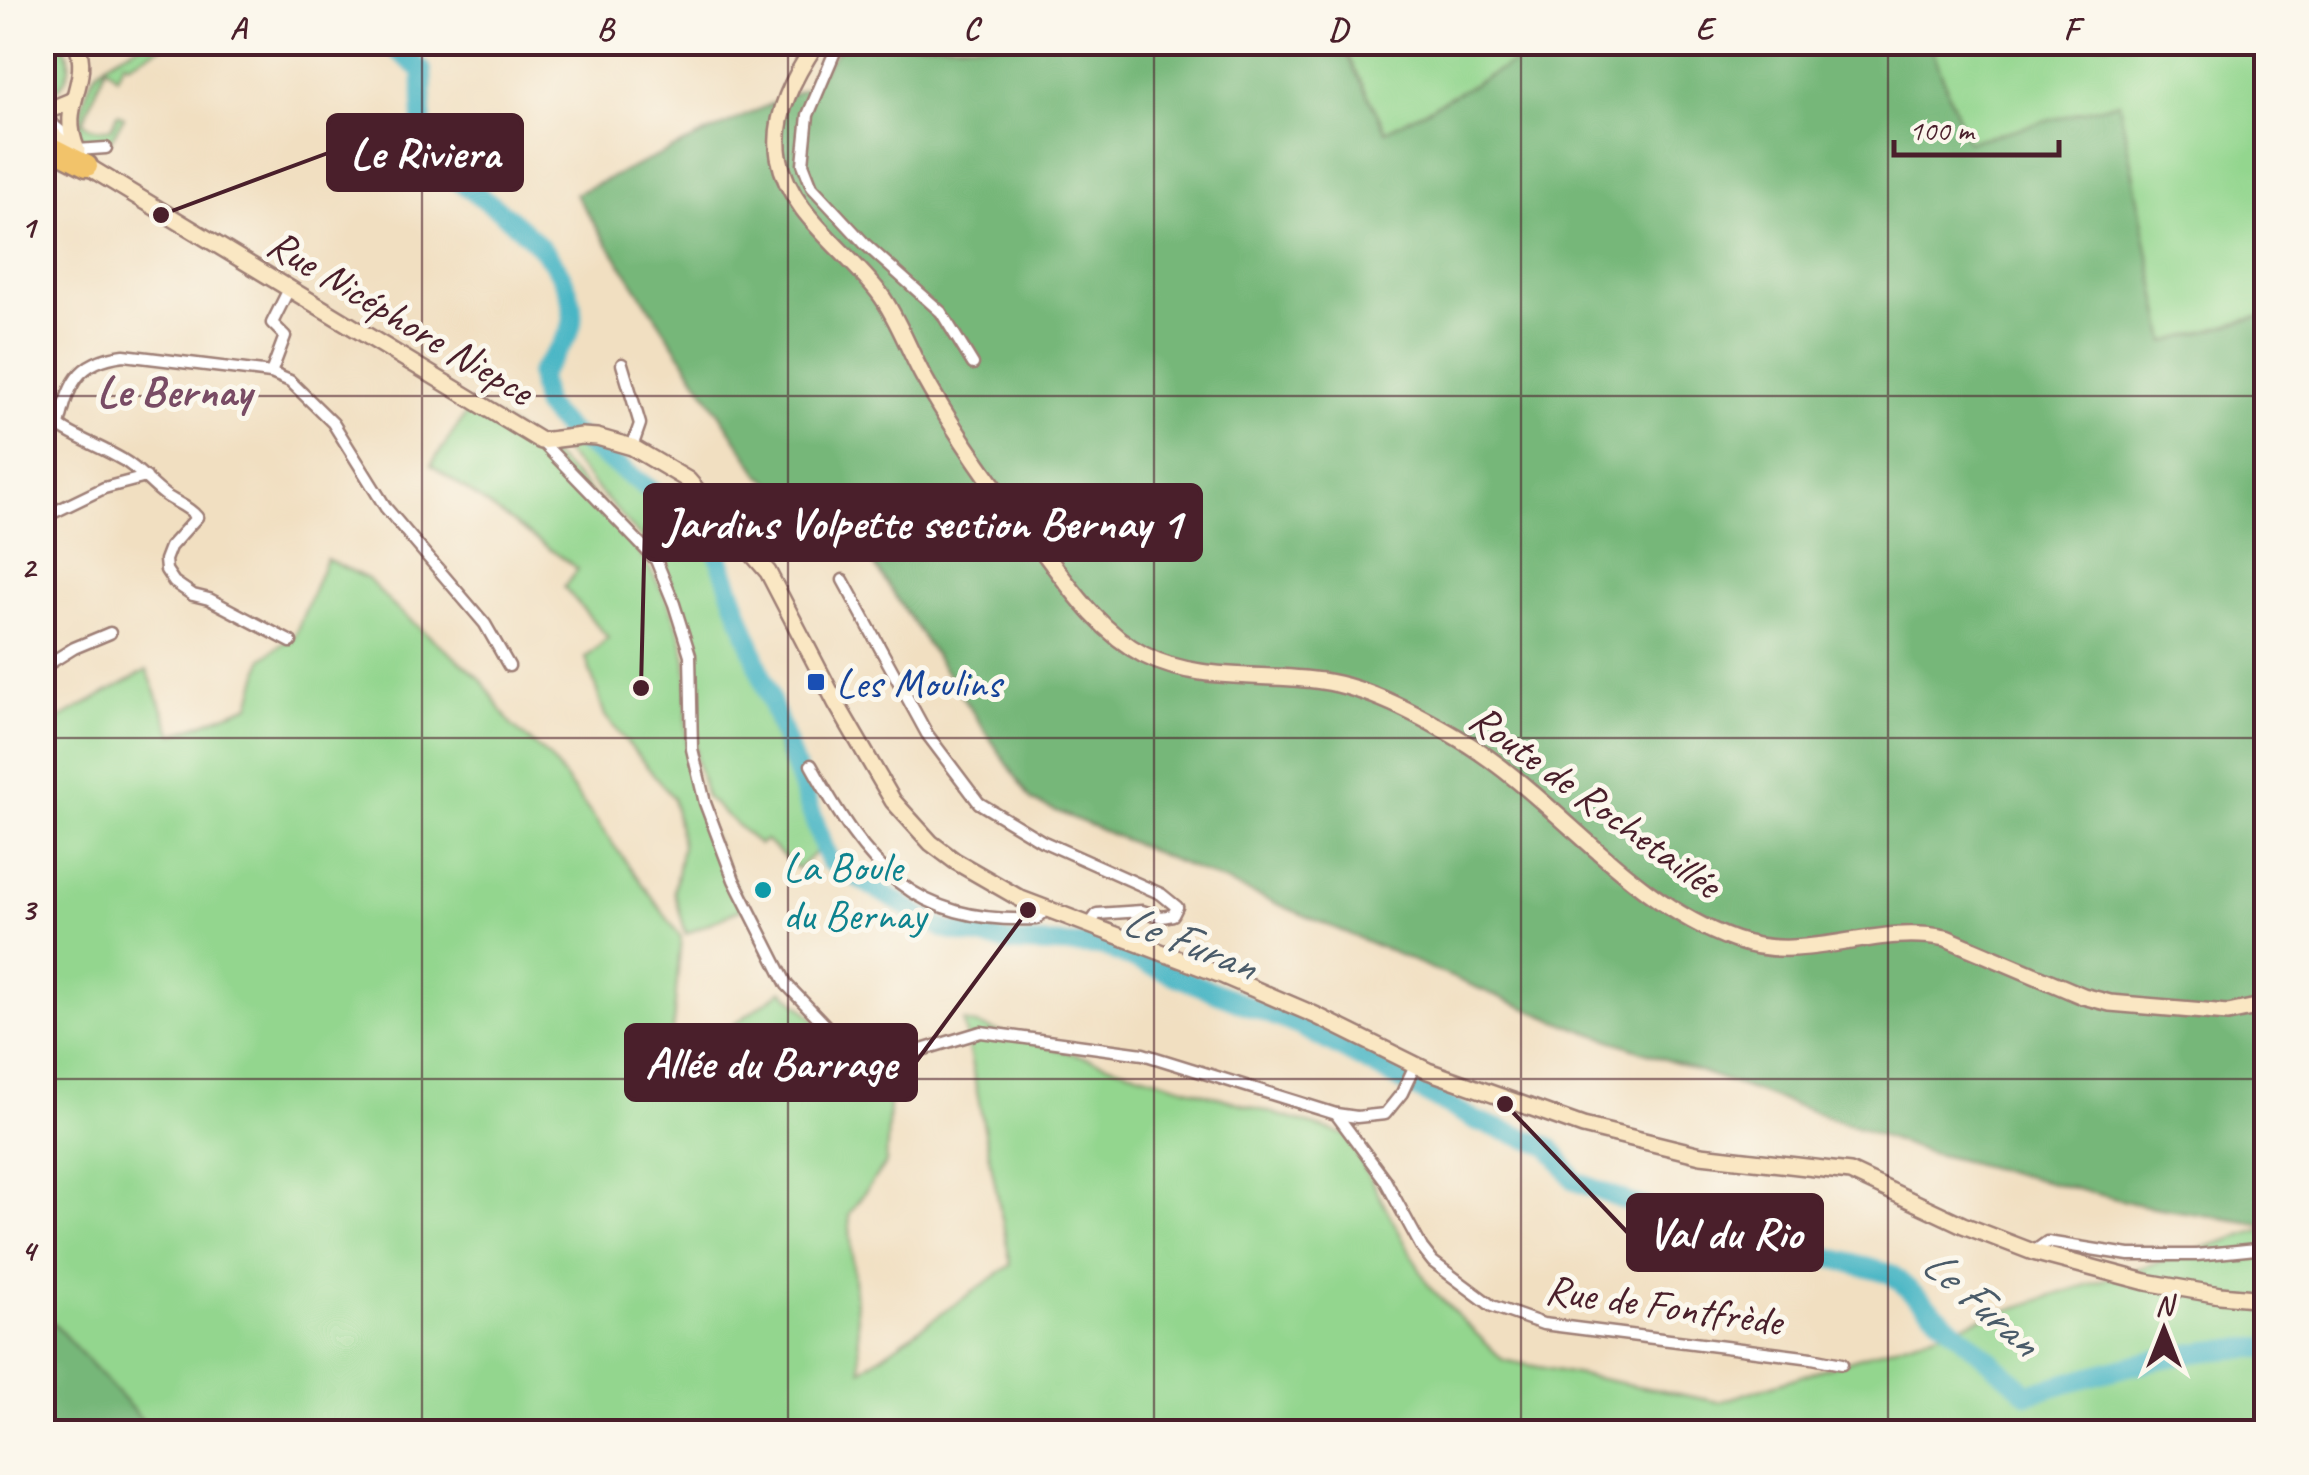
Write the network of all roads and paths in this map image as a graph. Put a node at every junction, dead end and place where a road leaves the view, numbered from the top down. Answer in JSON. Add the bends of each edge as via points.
{"nodes":[{"id":1,"x":76,"y":42,"type":"edge"},
{"id":2,"x":817,"y":42,"type":"edge"},
{"id":3,"x":839,"y":42,"type":"edge"},
{"id":4,"x":72,"y":101,"type":"junction"},
{"id":5,"x":42,"y":114,"type":"edge"},
{"id":6,"x":42,"y":125,"type":"edge"},
{"id":7,"x":42,"y":143,"type":"edge"},
{"id":8,"x":106,"y":148,"type":"dead end"},
{"id":9,"x":79,"y":153,"type":"junction"},
{"id":10,"x":290,"y":289,"type":"junction"},
{"id":11,"x":622,"y":364,"type":"dead end"},
{"id":12,"x":972,"y":364,"type":"dead end"},
{"id":13,"x":271,"y":374,"type":"junction"},
{"id":14,"x":45,"y":418,"type":"edge"},
{"id":15,"x":58,"y":428,"type":"junction"},
{"id":16,"x":541,"y":441,"type":"junction"},
{"id":17,"x":632,"y":447,"type":"junction"},
{"id":18,"x":146,"y":477,"type":"junction"},
{"id":19,"x":42,"y":518,"type":"edge"},
{"id":20,"x":843,"y":580,"type":"dead end"},
{"id":21,"x":110,"y":633,"type":"dead end"},
{"id":22,"x":291,"y":642,"type":"dead end"},
{"id":23,"x":509,"y":666,"type":"dead end"},
{"id":24,"x":42,"y":668,"type":"edge"},
{"id":25,"x":811,"y":764,"type":"dead end"},
{"id":26,"x":1047,"y":909,"type":"junction"},
{"id":27,"x":1090,"y":924,"type":"junction"},
{"id":28,"x":2266,"y":1005,"type":"edge"},
{"id":29,"x":1414,"y":1069,"type":"junction"},
{"id":30,"x":1336,"y":1114,"type":"junction"},
{"id":31,"x":2266,"y":1248,"type":"edge"},
{"id":32,"x":2033,"y":1252,"type":"junction"},
{"id":33,"x":2266,"y":1298,"type":"edge"},
{"id":34,"x":1842,"y":1364,"type":"dead end"}],
"edges":[{"from":1,"to":4,"type":"street","via":[[83,59]]},
{"from":2,"to":28,"type":"street","name":"Route de Rochetaillée","via":[[783,108],[778,154],[785,180],[882,296],[992,486],[1110,633],[1180,668],[1322,681],[1414,715],[1505,768],[1668,907],[1735,940],[1771,949],[1813,948],[1923,933],[2110,1002],[2228,1013]]},
{"from":3,"to":12,"type":"street","via":[[808,114],[803,164],[812,187],[941,312]]},
{"from":4,"to":5,"type":"street"},
{"from":4,"to":9,"type":"street","via":[[70,132]]},
{"from":5,"to":9,"type":"street"},
{"from":6,"to":9,"type":"street","name":"Rue Nicéphore Niepce"},
{"from":7,"to":9,"type":"highway"},
{"from":8,"to":9,"type":"street"},
{"from":9,"to":10,"type":"street","name":"Rue Nicéphore Niepce"},
{"from":10,"to":13,"type":"street","via":[[272,323],[285,336]]},
{"from":10,"to":16,"type":"street","name":"Rue Nicéphore Niepce"},
{"from":11,"to":17,"type":"street","via":[[640,424]]},
{"from":13,"to":15,"type":"street","via":[[124,354],[102,358],[72,382]]},
{"from":13,"to":23,"type":"street","via":[[290,381],[333,422],[386,508],[485,624]]},
{"from":14,"to":15,"type":"street"},
{"from":15,"to":18,"type":"street"},
{"from":16,"to":17,"type":"street","name":"Rue Nicéphore Niepce","via":[[582,436]]},
{"from":16,"to":30,"type":"street","via":[[656,560],[690,655],[692,749],[705,803],[734,880],[787,985],[830,1030],[882,1056],[980,1032],[1143,1054]]},
{"from":17,"to":26,"type":"street","name":"Rue Nicéphore Niepce","via":[[688,480],[768,572],[876,774],[915,826],[955,861]]},
{"from":18,"to":19,"type":"street","via":[[104,488]]},
{"from":18,"to":22,"type":"street","via":[[197,517],[164,560],[174,582]]},
{"from":20,"to":27,"type":"street","via":[[927,734],[979,803],[1042,842],[1162,894],[1177,907],[1162,917],[1142,911],[1097,914]]},
{"from":21,"to":24,"type":"street"},
{"from":25,"to":26,"type":"street","via":[[866,853],[910,893],[963,916],[1036,919]]},
{"from":26,"to":27,"type":"street","name":"Rue Nicéphore Niepce"},
{"from":27,"to":29,"type":"street","name":"Rue Nicéphore Niepce","via":[[1315,1015]]},
{"from":29,"to":30,"type":"street","via":[[1385,1114]]},
{"from":29,"to":32,"type":"street","name":"Rue Nicéphore Niepce","via":[[1669,1148],[1850,1172]]},
{"from":30,"to":34,"type":"street","name":"Rue de Fontfrède","via":[[1386,1180],[1434,1262],[1492,1306],[1543,1324]]},
{"from":31,"to":32,"type":"street","via":[[2129,1255],[2047,1242]]},
{"from":32,"to":33,"type":"street","name":"Rue Nicéphore Niepce","via":[[2146,1282]]}]}
